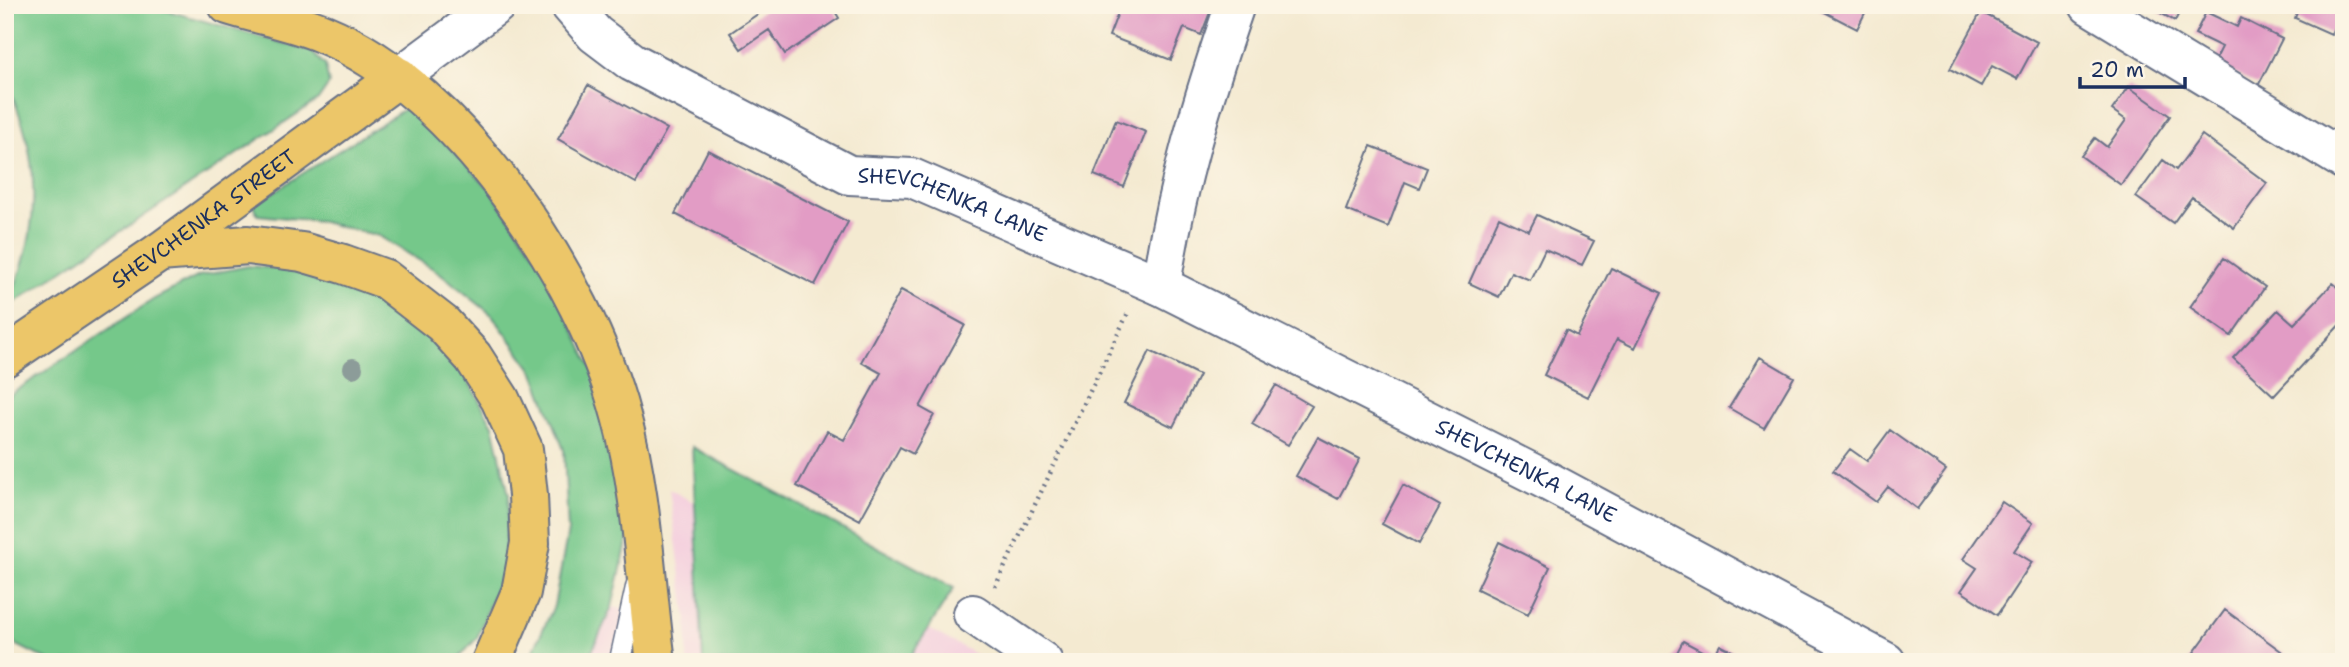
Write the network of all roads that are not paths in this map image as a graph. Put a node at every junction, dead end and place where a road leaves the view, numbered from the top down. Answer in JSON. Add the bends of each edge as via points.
{"nodes":[{"id":1,"x":228,"y":5,"type":"edge"},
{"id":2,"x":496,"y":5,"type":"edge"},
{"id":3,"x":570,"y":5,"type":"edge"},
{"id":4,"x":1235,"y":5,"type":"edge"},
{"id":5,"x":2089,"y":5,"type":"edge"},
{"id":6,"x":399,"y":77,"type":"junction"},
{"id":7,"x":2344,"y":160,"type":"edge"},
{"id":8,"x":160,"y":252,"type":"junction"},
{"id":9,"x":1153,"y":282,"type":"junction"},
{"id":10,"x":5,"y":357,"type":"edge"},
{"id":11,"x":643,"y":560,"type":"junction"},
{"id":12,"x":976,"y":617,"type":"road end"},
{"id":13,"x":491,"y":662,"type":"edge"},
{"id":14,"x":620,"y":662,"type":"edge"},
{"id":15,"x":656,"y":662,"type":"edge"},
{"id":16,"x":1043,"y":662,"type":"edge"},
{"id":17,"x":1886,"y":662,"type":"edge"}],
"edges":[{"from":1,"to":6,"type":"main road","via":[[325,34]]},
{"from":2,"to":6,"type":"street","name":"SHEVCHENKA STREET"},
{"from":3,"to":9,"type":"street","name":"SHEVCHENKA LANE","via":[[595,34],[632,62],[849,175],[912,178]]},
{"from":4,"to":9,"type":"street"},
{"from":5,"to":7,"type":"street"},
{"from":6,"to":8,"type":"main road","name":"SHEVCHENKA STREET"},
{"from":6,"to":11,"type":"main road","via":[[460,132],[485,164],[557,264],[586,319],[622,418],[637,490]]},
{"from":8,"to":10,"type":"main road","name":"SHEVCHENKA STREET"},
{"from":8,"to":13,"type":"main road","via":[[248,245],[302,252],[343,264],[385,279],[443,324],[473,357],[523,449],[528,495],[530,543],[521,592]]},
{"from":9,"to":17,"type":"street","name":"SHEVCHENKA LANE","via":[[1542,478]]},
{"from":11,"to":14,"type":"lane"},
{"from":11,"to":15,"type":"main road"},
{"from":12,"to":16,"type":"street"}]}
